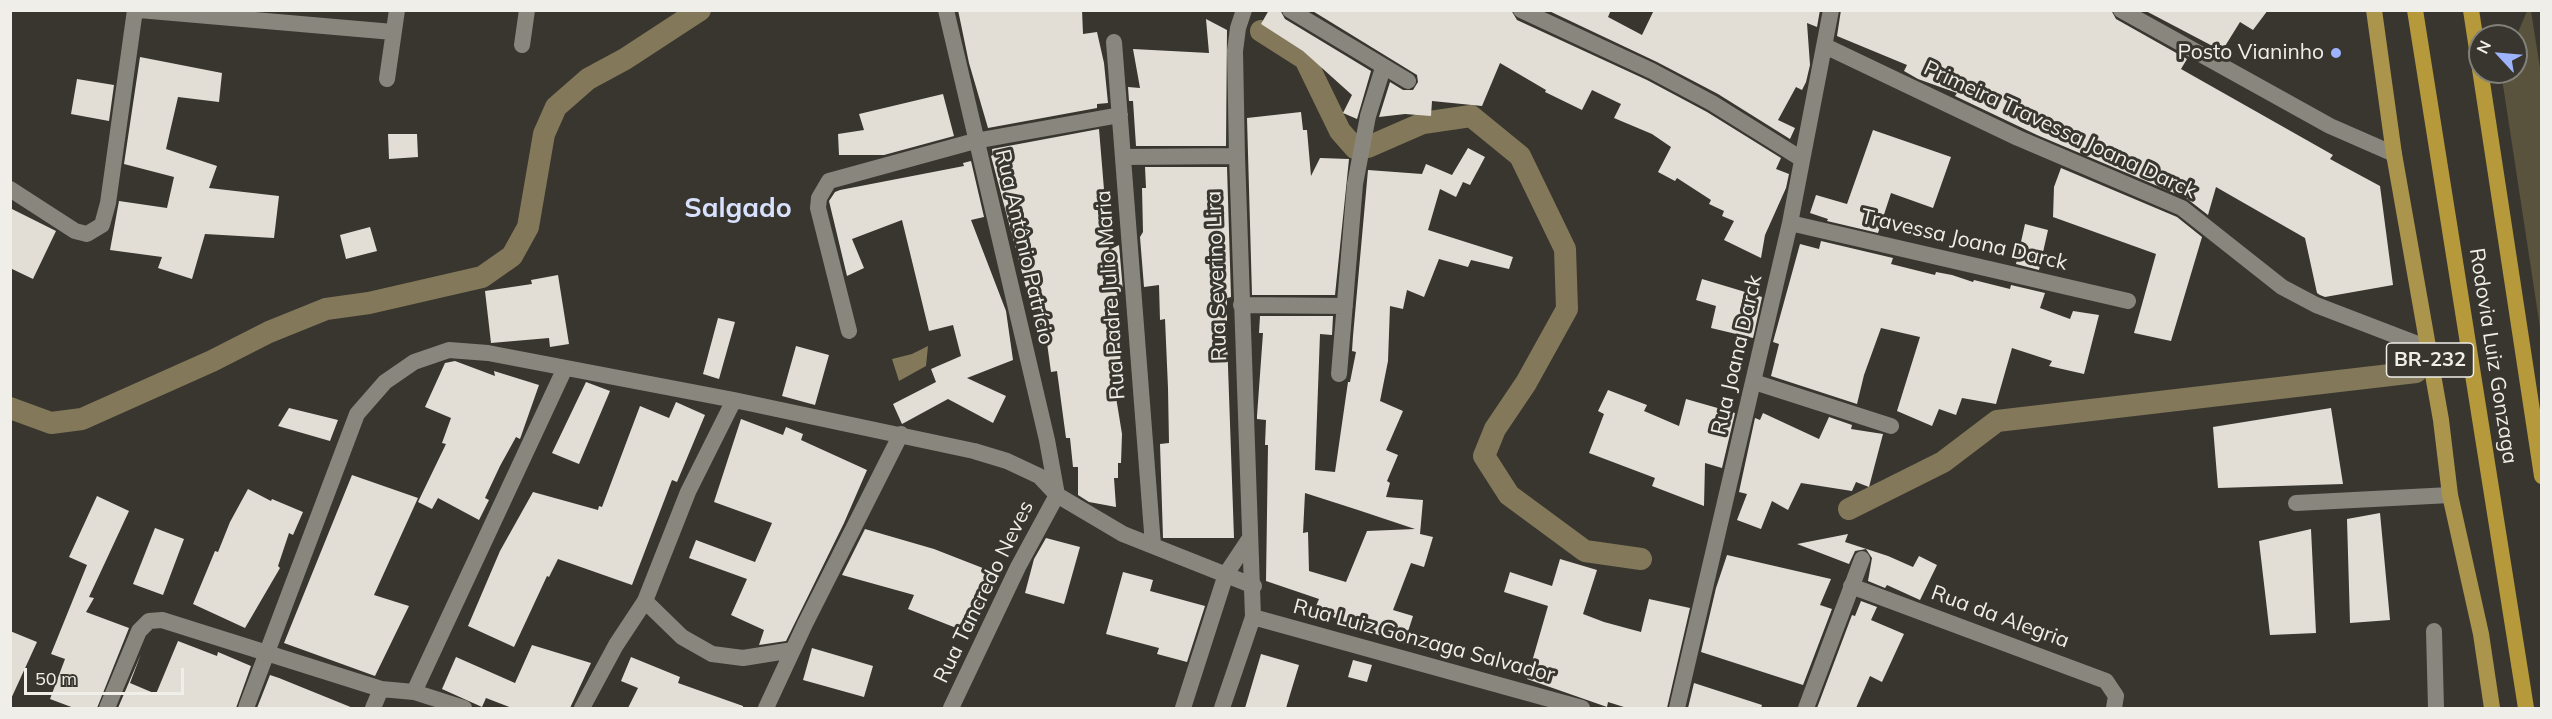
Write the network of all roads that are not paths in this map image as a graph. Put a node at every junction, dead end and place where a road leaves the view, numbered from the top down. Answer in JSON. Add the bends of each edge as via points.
{"nodes":[{"id":1,"x":137,"y":10,"type":"edge"},
{"id":2,"x":397,"y":10,"type":"edge"},
{"id":3,"x":527,"y":10,"type":"edge"},
{"id":4,"x":946,"y":10,"type":"edge"},
{"id":5,"x":1244,"y":10,"type":"edge"},
{"id":6,"x":1290,"y":10,"type":"edge"},
{"id":7,"x":1521,"y":10,"type":"edge"},
{"id":8,"x":1831,"y":10,"type":"edge"},
{"id":9,"x":2121,"y":10,"type":"edge"},
{"id":10,"x":2374,"y":10,"type":"edge"},
{"id":11,"x":2415,"y":10,"type":"edge"},
{"id":12,"x":2471,"y":10,"type":"edge"},
{"id":13,"x":393,"y":32,"type":"junction"},
{"id":14,"x":1114,"y":42,"type":"dead end"},
{"id":15,"x":522,"y":45,"type":"dead end"},
{"id":16,"x":1825,"y":46,"type":"junction"},
{"id":17,"x":1383,"y":68,"type":"junction"},
{"id":18,"x":387,"y":79,"type":"dead end"},
{"id":19,"x":1408,"y":81,"type":"dead end"},
{"id":20,"x":1120,"y":115,"type":"junction"},
{"id":21,"x":975,"y":141,"type":"junction"},
{"id":22,"x":2394,"y":154,"type":"junction"},
{"id":23,"x":1237,"y":156,"type":"junction"},
{"id":24,"x":1124,"y":158,"type":"junction"},
{"id":25,"x":1800,"y":158,"type":"junction"},
{"id":26,"x":10,"y":189,"type":"edge"},
{"id":27,"x":1790,"y":223,"type":"junction"},
{"id":28,"x":2128,"y":301,"type":"dead end"},
{"id":29,"x":1240,"y":305,"type":"junction"},
{"id":30,"x":1344,"y":306,"type":"junction"},
{"id":31,"x":849,"y":332,"type":"dead end"},
{"id":32,"x":2428,"y":348,"type":"junction"},
{"id":33,"x":565,"y":368,"type":"junction"},
{"id":34,"x":1340,"y":374,"type":"dead end"},
{"id":35,"x":1754,"y":382,"type":"junction"},
{"id":36,"x":734,"y":400,"type":"junction"},
{"id":37,"x":1891,"y":426,"type":"dead end"},
{"id":38,"x":901,"y":434,"type":"junction"},
{"id":39,"x":2541,"y":476,"type":"edge"},
{"id":40,"x":1057,"y":495,"type":"junction"},
{"id":41,"x":2450,"y":495,"type":"junction"},
{"id":42,"x":2296,"y":503,"type":"dead end"},
{"id":43,"x":1248,"y":541,"type":"junction"},
{"id":44,"x":1153,"y":545,"type":"junction"},
{"id":45,"x":1862,"y":559,"type":"dead end"},
{"id":46,"x":1226,"y":574,"type":"junction"},
{"id":47,"x":1254,"y":586,"type":"junction"},
{"id":48,"x":1851,"y":586,"type":"junction"},
{"id":49,"x":645,"y":601,"type":"junction"},
{"id":50,"x":1253,"y":617,"type":"junction"},
{"id":51,"x":2434,"y":630,"type":"dead end"},
{"id":52,"x":793,"y":650,"type":"junction"},
{"id":53,"x":267,"y":654,"type":"junction"},
{"id":54,"x":381,"y":689,"type":"junction"},
{"id":55,"x":414,"y":692,"type":"junction"},
{"id":56,"x":2114,"y":707,"type":"edge"},
{"id":57,"x":107,"y":708,"type":"edge"},
{"id":58,"x":246,"y":708,"type":"edge"},
{"id":59,"x":373,"y":708,"type":"edge"},
{"id":60,"x":464,"y":708,"type":"edge"},
{"id":61,"x":582,"y":708,"type":"edge"},
{"id":62,"x":766,"y":708,"type":"edge"},
{"id":63,"x":951,"y":708,"type":"edge"},
{"id":64,"x":1183,"y":708,"type":"edge"},
{"id":65,"x":1222,"y":708,"type":"edge"},
{"id":66,"x":1582,"y":708,"type":"edge"},
{"id":67,"x":1677,"y":708,"type":"edge"},
{"id":68,"x":1806,"y":708,"type":"edge"},
{"id":69,"x":2436,"y":708,"type":"edge"},
{"id":70,"x":2492,"y":708,"type":"edge"},
{"id":71,"x":2526,"y":708,"type":"edge"}],
"edges":[{"from":1,"to":13,"type":"street"},
{"from":1,"to":26,"type":"street","via":[[106,216],[95,231],[75,231]]},
{"from":2,"to":13,"type":"street"},
{"from":3,"to":15,"type":"street"},
{"from":4,"to":21,"type":"street","name":"Rua Antônio Patrício"},
{"from":5,"to":23,"type":"street","name":"Rua Severino Lira","via":[[1235,51]]},
{"from":6,"to":17,"type":"street"},
{"from":7,"to":25,"type":"street","via":[[1652,71]]},
{"from":8,"to":16,"type":"street","name":"Rua Joana Darck"},
{"from":9,"to":22,"type":"street","via":[[2330,126]]},
{"from":10,"to":22,"type":"main road","number":"BR-232"},
{"from":11,"to":71,"type":"highway","name":"Rodovia Luiz Gonzaga","number":"BR-232"},
{"from":12,"to":39,"type":"highway","name":"Rodovia Luiz Gonzaga"},
{"from":13,"to":18,"type":"street"},
{"from":14,"to":20,"type":"street","name":"Rua Padre Julio Maria"},
{"from":16,"to":25,"type":"street","name":"Rua Joana Darck"},
{"from":16,"to":32,"type":"street","name":"Primeira Travessa Joana Darck","via":[[2018,138],[2182,208],[2282,287],[2316,305]]},
{"from":17,"to":19,"type":"street"},
{"from":17,"to":30,"type":"street","via":[[1368,116],[1355,184]]},
{"from":20,"to":21,"type":"street"},
{"from":20,"to":24,"type":"street","name":"Rua Padre Julio Maria"},
{"from":21,"to":31,"type":"street","via":[[829,181],[822,189],[818,208]]},
{"from":21,"to":40,"type":"street","name":"Rua Antônio Patrício"},
{"from":22,"to":32,"type":"main road","number":"BR-232"},
{"from":23,"to":24,"type":"street"},
{"from":23,"to":29,"type":"street","name":"Rua Severino Lira"},
{"from":24,"to":44,"type":"street","name":"Rua Padre Julio Maria"},
{"from":25,"to":27,"type":"street","name":"Rua Joana Darck"},
{"from":27,"to":28,"type":"street","name":"Travessa Joana Darck"},
{"from":27,"to":35,"type":"street","name":"Rua Joana Darck"},
{"from":29,"to":30,"type":"street"},
{"from":29,"to":43,"type":"street","name":"Rua Severino Lira"},
{"from":30,"to":34,"type":"street"},
{"from":32,"to":41,"type":"main road","number":"BR-232"},
{"from":33,"to":36,"type":"street"},
{"from":33,"to":53,"type":"street","via":[[488,353],[449,350],[414,362],[385,382],[357,414]]},
{"from":33,"to":55,"type":"street"},
{"from":35,"to":37,"type":"street"},
{"from":35,"to":67,"type":"street","name":"Rua Joana Darck"},
{"from":36,"to":38,"type":"street"},
{"from":36,"to":49,"type":"street","via":[[688,492]]},
{"from":38,"to":40,"type":"street","via":[[1007,461],[1039,476]]},
{"from":38,"to":52,"type":"street"},
{"from":40,"to":44,"type":"street","via":[[1106,525]]},
{"from":40,"to":63,"type":"street","name":"Rua Tancredo Neves"},
{"from":41,"to":42,"type":"street"},
{"from":41,"to":70,"type":"main road","number":"BR-232","via":[[2481,634]]},
{"from":43,"to":46,"type":"street"},
{"from":43,"to":47,"type":"street","name":"Rua Severino Lira"},
{"from":44,"to":46,"type":"street"},
{"from":45,"to":48,"type":"street"},
{"from":46,"to":47,"type":"street"},
{"from":46,"to":64,"type":"street"},
{"from":47,"to":50,"type":"street","name":"Rua Severino Lira"},
{"from":48,"to":56,"type":"street","name":"Rua da Alegria","via":[[2106,681],[2116,696]]},
{"from":48,"to":68,"type":"street"},
{"from":49,"to":52,"type":"street","via":[[682,637],[712,654],[743,658]]},
{"from":49,"to":61,"type":"street"},
{"from":50,"to":65,"type":"street","name":"Rua Severino Lira"},
{"from":50,"to":66,"type":"street","name":"Rua Luiz Gonzaga Salvador"},
{"from":51,"to":69,"type":"street"},
{"from":52,"to":62,"type":"street"},
{"from":53,"to":54,"type":"street"},
{"from":53,"to":57,"type":"street","via":[[162,620],[149,621],[139,631]]},
{"from":53,"to":58,"type":"street"},
{"from":54,"to":55,"type":"street"},
{"from":54,"to":59,"type":"street"},
{"from":55,"to":60,"type":"street"}]}
